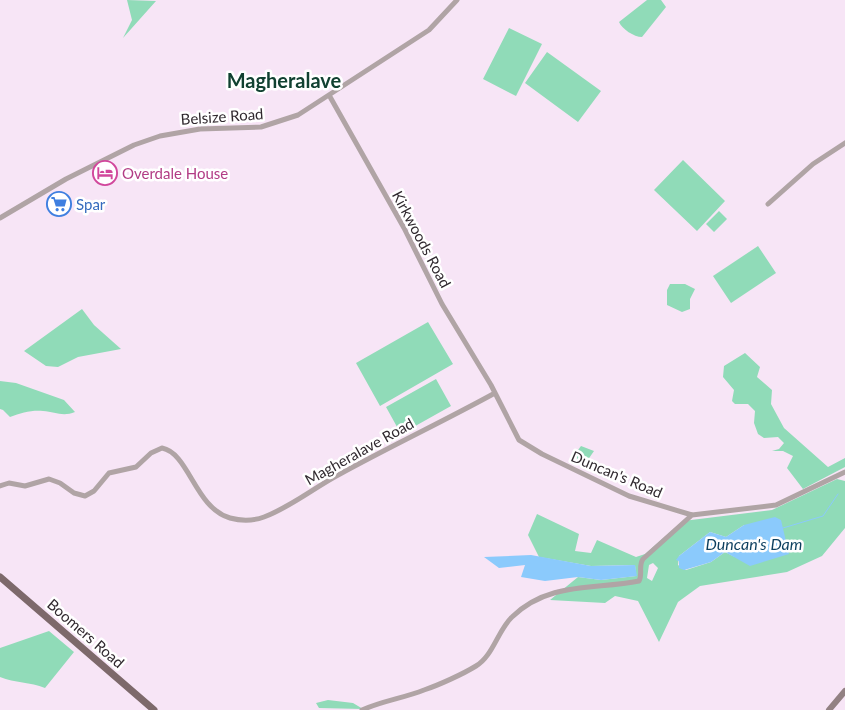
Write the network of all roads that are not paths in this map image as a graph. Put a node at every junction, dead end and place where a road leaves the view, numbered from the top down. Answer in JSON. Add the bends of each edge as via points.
{"nodes":[{"id":1,"x":457,"y":0,"type":"edge"},
{"id":2,"x":329,"y":95,"type":"junction"},
{"id":3,"x":845,"y":143,"type":"edge"},
{"id":4,"x":768,"y":204,"type":"dead end"},
{"id":5,"x":0,"y":218,"type":"edge"},
{"id":6,"x":495,"y":393,"type":"junction"},
{"id":7,"x":845,"y":472,"type":"edge"},
{"id":8,"x":0,"y":486,"type":"edge"},
{"id":9,"x":692,"y":515,"type":"junction"},
{"id":10,"x":0,"y":578,"type":"edge"},
{"id":11,"x":845,"y":691,"type":"edge"},
{"id":12,"x":154,"y":710,"type":"edge"},
{"id":13,"x":362,"y":710,"type":"edge"},
{"id":14,"x":829,"y":710,"type":"edge"}],
"edges":[{"from":1,"to":2,"type":"street","name":"Belsize Road","via":[[429,30]]},
{"from":2,"to":5,"type":"street","name":"Belsize Road","via":[[298,115],[271,125],[190,130],[145,140],[53,186]]},
{"from":2,"to":6,"type":"street","name":"Kirkwoods Road","via":[[404,228],[442,304]]},
{"from":3,"to":4,"type":"street","via":[[813,164]]},
{"from":6,"to":8,"type":"street","name":"Magheralave Road","via":[[269,515],[251,520],[231,519],[217,512],[205,502],[198,486],[174,454],[162,448],[136,467],[108,473],[94,491],[85,496],[53,480],[26,486]]},
{"from":6,"to":9,"type":"street","name":"Duncan's Road","via":[[514,434],[526,446],[629,496]]},
{"from":7,"to":9,"type":"street","name":"Duncan's Road","via":[[776,505]]},
{"from":9,"to":13,"type":"street","via":[[643,559],[639,581],[572,587],[548,596],[510,619],[476,666],[425,690]]},
{"from":10,"to":12,"type":"main road","name":"Boomers Road"},
{"from":11,"to":14,"type":"main road"}]}
